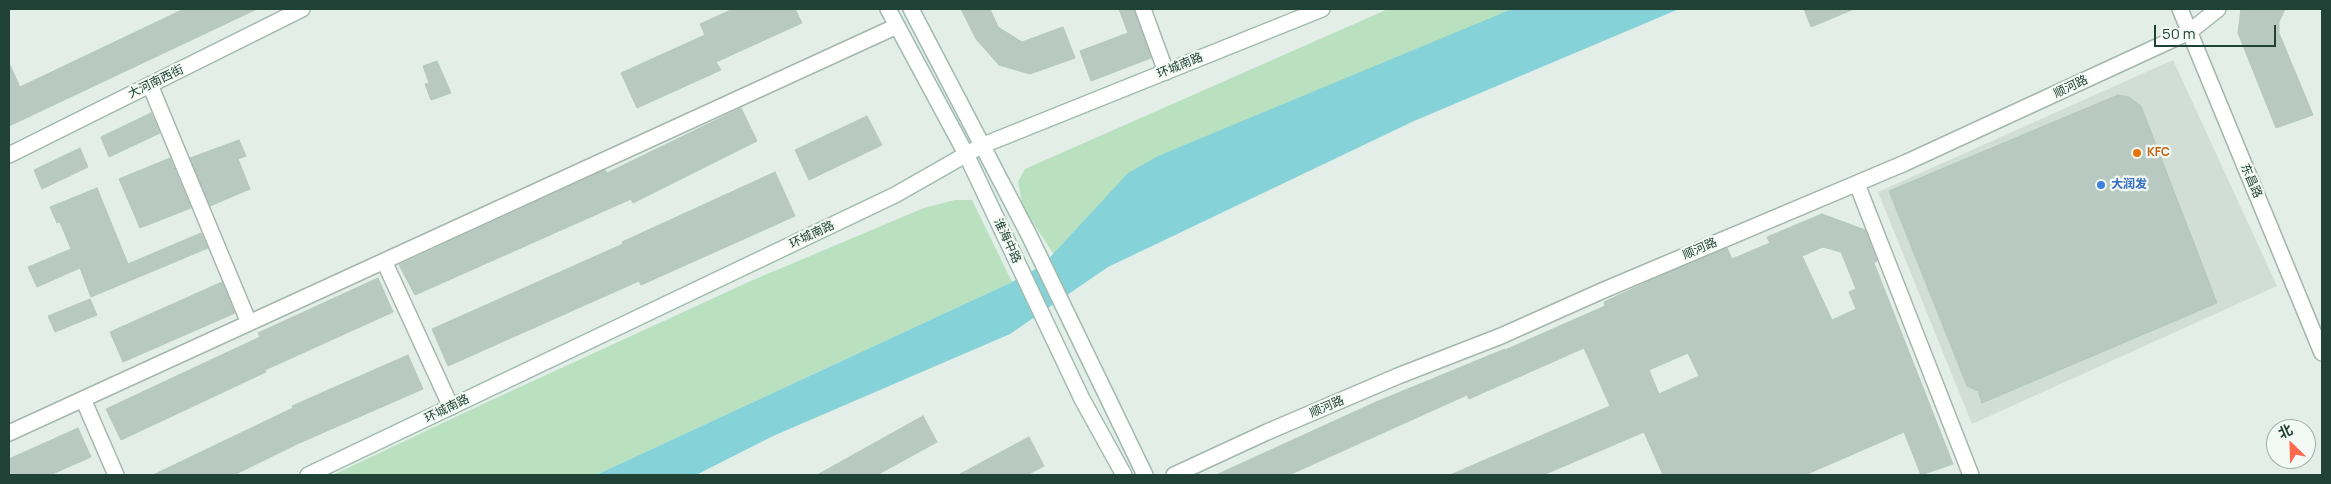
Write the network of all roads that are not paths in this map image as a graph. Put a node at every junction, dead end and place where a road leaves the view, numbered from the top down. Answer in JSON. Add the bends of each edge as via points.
{"nodes":[{"id":1,"x":302,"y":9,"type":"edge"},
{"id":2,"x":888,"y":9,"type":"edge"},
{"id":3,"x":911,"y":9,"type":"edge"},
{"id":4,"x":1143,"y":9,"type":"edge"},
{"id":5,"x":1322,"y":9,"type":"edge"},
{"id":6,"x":2180,"y":9,"type":"edge"},
{"id":7,"x":2218,"y":9,"type":"edge"},
{"id":8,"x":897,"y":26,"type":"junction"},
{"id":9,"x":2189,"y":32,"type":"junction"},
{"id":10,"x":1166,"y":72,"type":"junction"},
{"id":11,"x":150,"y":85,"type":"junction"},
{"id":12,"x":981,"y":146,"type":"junction"},
{"id":13,"x":966,"y":154,"type":"junction"},
{"id":14,"x":9,"y":155,"type":"edge"},
{"id":15,"x":1856,"y":184,"type":"junction"},
{"id":16,"x":384,"y":261,"type":"junction"},
{"id":17,"x":249,"y":323,"type":"junction"},
{"id":18,"x":2322,"y":353,"type":"edge"},
{"id":19,"x":83,"y":399,"type":"junction"},
{"id":20,"x":451,"y":407,"type":"junction"},
{"id":21,"x":9,"y":433,"type":"edge"},
{"id":22,"x":116,"y":475,"type":"edge"},
{"id":23,"x":308,"y":475,"type":"edge"},
{"id":24,"x":1124,"y":475,"type":"edge"},
{"id":25,"x":1145,"y":475,"type":"edge"},
{"id":26,"x":1174,"y":475,"type":"edge"},
{"id":27,"x":1971,"y":475,"type":"edge"}],
"edges":[{"from":1,"to":11,"type":"street","name":"大河南西街"},
{"from":2,"to":8,"type":"street","name":"淮海中路"},
{"from":3,"to":12,"type":"street","name":"淮海中路"},
{"from":4,"to":10,"type":"street"},
{"from":5,"to":10,"type":"street","name":"环城南路"},
{"from":6,"to":9,"type":"street","name":"东昌路"},
{"from":7,"to":9,"type":"street","name":"顺河路"},
{"from":8,"to":13,"type":"street","name":"淮海中路"},
{"from":8,"to":16,"type":"street"},
{"from":9,"to":15,"type":"street","name":"顺河路"},
{"from":9,"to":18,"type":"street","name":"东昌路"},
{"from":10,"to":12,"type":"street","name":"环城南路"},
{"from":11,"to":14,"type":"street","name":"大河南西街"},
{"from":11,"to":17,"type":"street"},
{"from":12,"to":13,"type":"street","name":"环城南路"},
{"from":12,"to":25,"type":"street","name":"淮海中路","via":[[1029,235]]},
{"from":13,"to":20,"type":"street","name":"环城南路","via":[[895,195]]},
{"from":13,"to":24,"type":"street","name":"淮海中路","via":[[1082,399]]},
{"from":15,"to":26,"type":"street","name":"顺河路","via":[[1501,336],[1337,402]]},
{"from":15,"to":27,"type":"street"},
{"from":16,"to":17,"type":"street"},
{"from":16,"to":20,"type":"street"},
{"from":17,"to":19,"type":"street"},
{"from":19,"to":21,"type":"street"},
{"from":19,"to":22,"type":"street"},
{"from":20,"to":23,"type":"street","name":"环城南路"}]}
